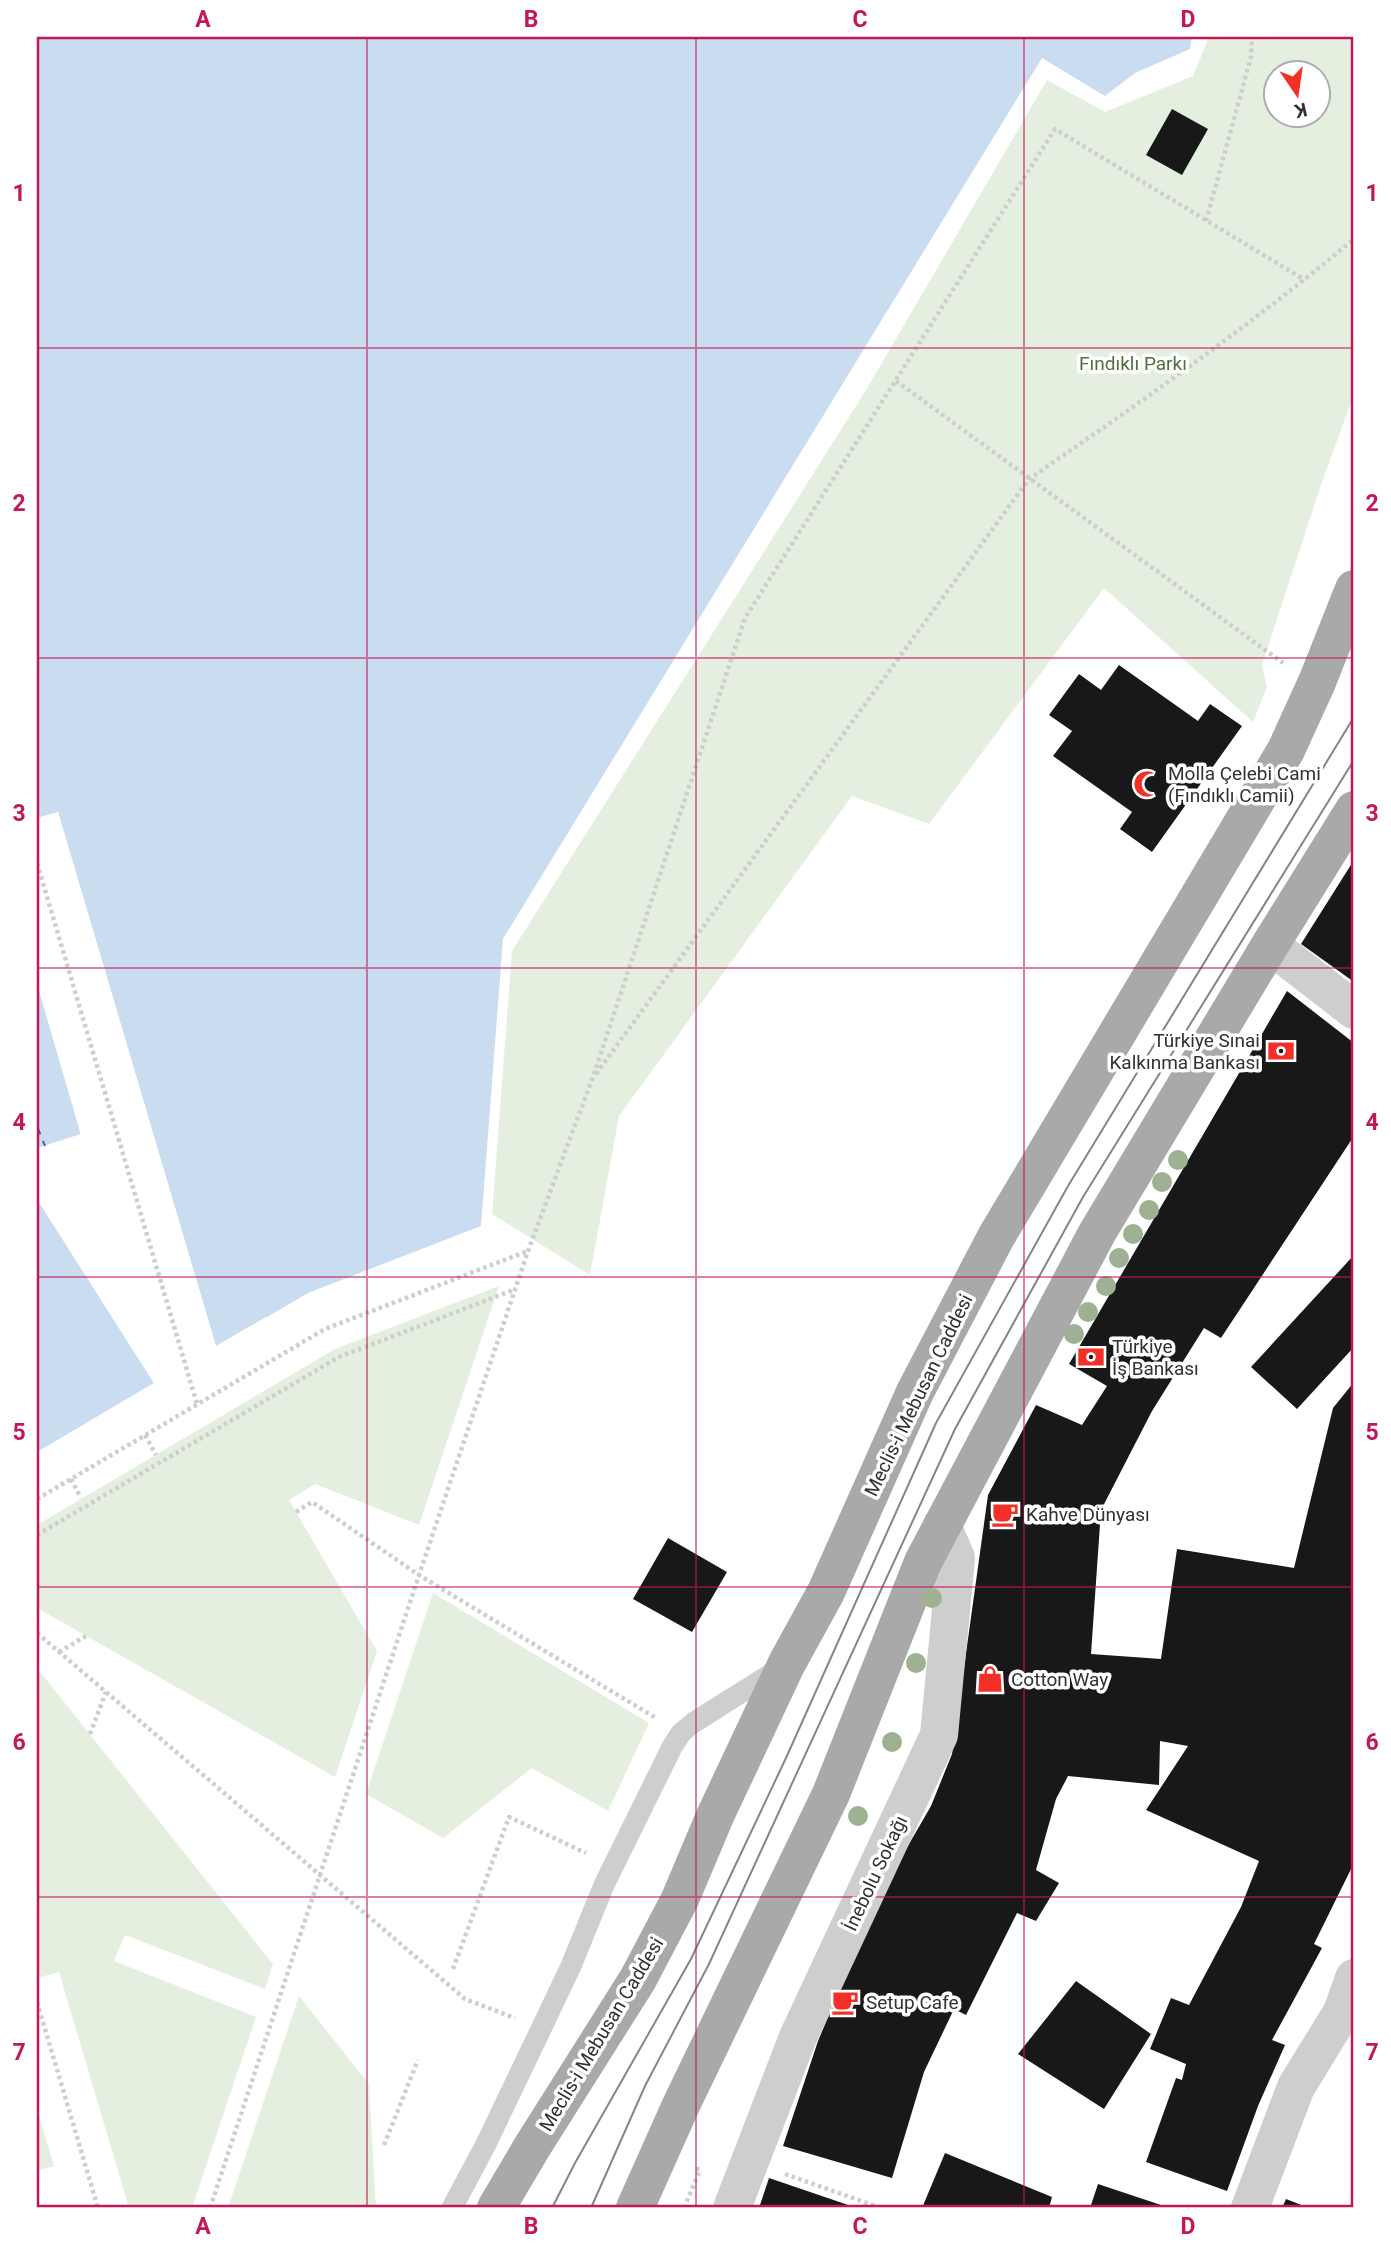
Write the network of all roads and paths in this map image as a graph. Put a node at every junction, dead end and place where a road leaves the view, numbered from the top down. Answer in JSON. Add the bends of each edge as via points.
{"nodes":[{"id":1,"x":1252,"y":37,"type":"edge"},
{"id":2,"x":1206,"y":221,"type":"junction"},
{"id":3,"x":1354,"y":239,"type":"edge"},
{"id":4,"x":1305,"y":280,"type":"junction"},
{"id":5,"x":895,"y":381,"type":"junction"},
{"id":6,"x":1029,"y":479,"type":"junction"},
{"id":7,"x":1354,"y":589,"type":"edge"},
{"id":8,"x":1283,"y":663,"type":"dead end"},
{"id":9,"x":1354,"y":810,"type":"edge"},
{"id":10,"x":37,"y":863,"type":"edge"},
{"id":11,"x":1270,"y":945,"type":"junction"},
{"id":12,"x":1354,"y":1010,"type":"edge"},
{"id":13,"x":593,"y":1077,"type":"junction"},
{"id":14,"x":528,"y":1251,"type":"junction"},
{"id":15,"x":516,"y":1289,"type":"junction"},
{"id":16,"x":197,"y":1404,"type":"junction"},
{"id":17,"x":145,"y":1435,"type":"junction"},
{"id":18,"x":156,"y":1455,"type":"dead end"},
{"id":19,"x":71,"y":1479,"type":"junction"},
{"id":20,"x":81,"y":1498,"type":"dead end"},
{"id":21,"x":37,"y":1499,"type":"edge"},
{"id":22,"x":296,"y":1512,"type":"dead end"},
{"id":23,"x":942,"y":1525,"type":"junction"},
{"id":24,"x":37,"y":1535,"type":"edge"},
{"id":25,"x":419,"y":1575,"type":"junction"},
{"id":26,"x":37,"y":1633,"type":"edge"},
{"id":27,"x":86,"y":1636,"type":"dead end"},
{"id":28,"x":59,"y":1652,"type":"junction"},
{"id":29,"x":787,"y":1663,"type":"junction"},
{"id":30,"x":106,"y":1692,"type":"junction"},
{"id":31,"x":681,"y":1733,"type":"junction"},
{"id":32,"x":90,"y":1734,"type":"dead end"},
{"id":33,"x":614,"y":1866,"type":"junction"},
{"id":34,"x":321,"y":1875,"type":"junction"},
{"id":35,"x":453,"y":1969,"type":"dead end"},
{"id":36,"x":1354,"y":1978,"type":"edge"},
{"id":37,"x":37,"y":2002,"type":"edge"},
{"id":38,"x":542,"y":2027,"type":"junction"},
{"id":39,"x":418,"y":2060,"type":"dead end"},
{"id":40,"x":384,"y":2145,"type":"dead end"},
{"id":41,"x":751,"y":2161,"type":"junction"},
{"id":42,"x":700,"y":2170,"type":"dead end"},
{"id":43,"x":98,"y":2208,"type":"edge"},
{"id":44,"x":210,"y":2208,"type":"edge"},
{"id":45,"x":452,"y":2208,"type":"edge"},
{"id":46,"x":496,"y":2208,"type":"edge"},
{"id":47,"x":635,"y":2208,"type":"edge"},
{"id":48,"x":684,"y":2208,"type":"edge"},
{"id":49,"x":732,"y":2208,"type":"edge"},
{"id":50,"x":881,"y":2208,"type":"edge"},
{"id":51,"x":1251,"y":2208,"type":"edge"}],
"edges":[{"from":1,"to":2,"type":"path","via":[[1251,57]]},
{"from":2,"to":4,"type":"path"},
{"from":2,"to":5,"type":"path","via":[[1055,129]]},
{"from":3,"to":4,"type":"path"},
{"from":4,"to":6,"type":"path"},
{"from":5,"to":6,"type":"path"},
{"from":5,"to":13,"type":"path","via":[[745,618]]},
{"from":6,"to":8,"type":"path"},
{"from":6,"to":13,"type":"path"},
{"from":7,"to":29,"type":"main road","name":"Meclis-i Mebusan Caddesi","via":[[1286,750],[996,1237],[915,1392],[826,1592]]},
{"from":9,"to":11,"type":"main road"},
{"from":10,"to":16,"type":"path"},
{"from":11,"to":12,"type":"street"},
{"from":11,"to":23,"type":"main road","via":[[1097,1233]]},
{"from":13,"to":14,"type":"path"},
{"from":14,"to":15,"type":"path"},
{"from":14,"to":16,"type":"path","via":[[325,1329]]},
{"from":15,"to":24,"type":"path","via":[[339,1357]]},
{"from":15,"to":25,"type":"path"},
{"from":16,"to":17,"type":"path"},
{"from":17,"to":18,"type":"path"},
{"from":17,"to":19,"type":"path"},
{"from":19,"to":20,"type":"path"},
{"from":19,"to":21,"type":"path"},
{"from":22,"to":25,"type":"path","via":[[312,1502]]},
{"from":23,"to":41,"type":"street","name":"İnebolu Sokağı","via":[[956,1558],[939,1735],[798,2037]]},
{"from":23,"to":47,"type":"main road","via":[[831,1794]]},
{"from":25,"to":31,"type":"path"},
{"from":25,"to":34,"type":"path"},
{"from":26,"to":28,"type":"path"},
{"from":27,"to":28,"type":"path"},
{"from":28,"to":30,"type":"path"},
{"from":29,"to":31,"type":"lane"},
{"from":29,"to":46,"type":"main road","name":"Meclis-i Mebusan Caddesi","via":[[680,1899],[638,1979]]},
{"from":30,"to":32,"type":"path"},
{"from":30,"to":34,"type":"path"},
{"from":31,"to":33,"type":"lane"},
{"from":33,"to":35,"type":"path","via":[[509,1817]]},
{"from":33,"to":38,"type":"lane"},
{"from":34,"to":38,"type":"path","via":[[465,1999]]},
{"from":34,"to":44,"type":"path"},
{"from":36,"to":51,"type":"street","via":[[1342,2012],[1296,2087]]},
{"from":37,"to":43,"type":"path"},
{"from":38,"to":45,"type":"lane"},
{"from":39,"to":40,"type":"path"},
{"from":41,"to":49,"type":"street","name":"İnebolu Sokağı"},
{"from":41,"to":50,"type":"path"},
{"from":42,"to":48,"type":"path"}]}
